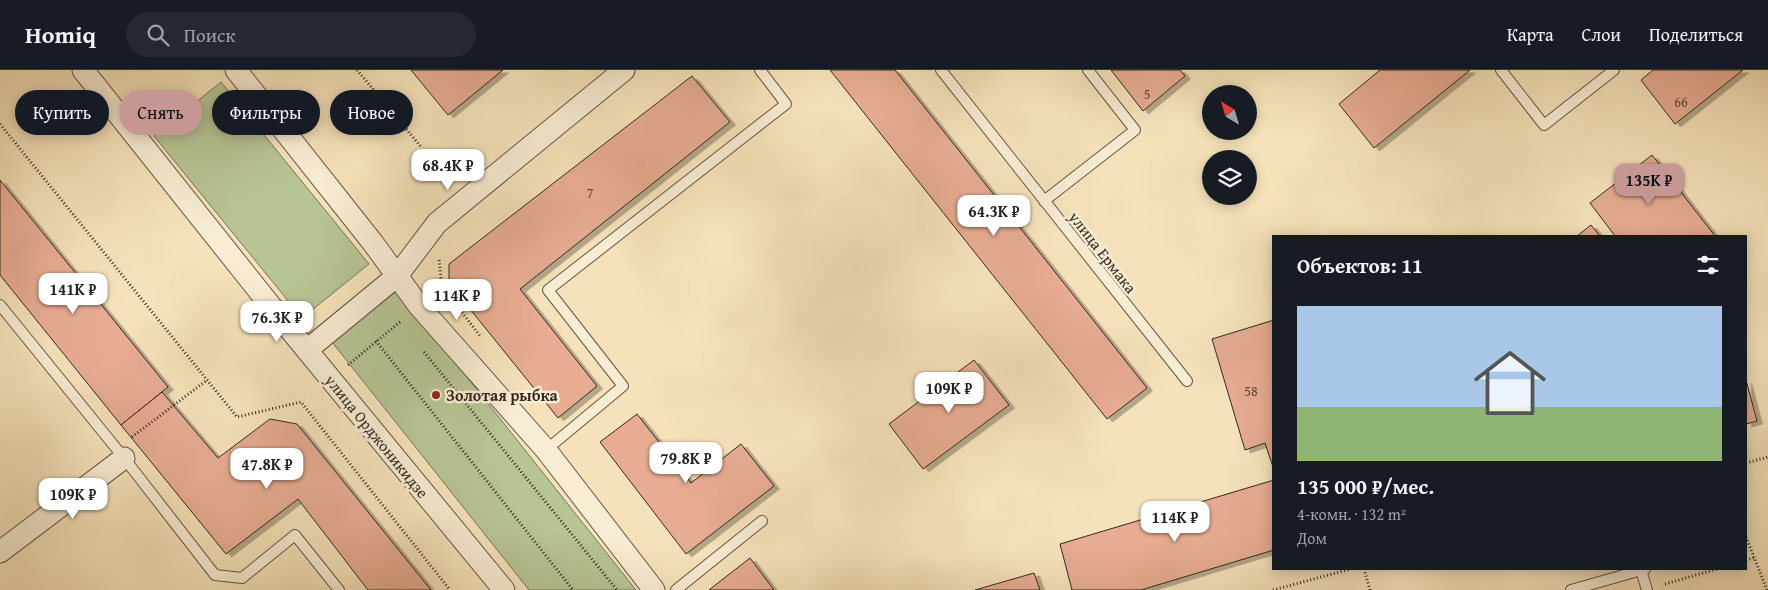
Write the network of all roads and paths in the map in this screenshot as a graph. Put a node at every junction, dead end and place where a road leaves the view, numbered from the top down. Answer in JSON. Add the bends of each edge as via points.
{"nodes":[{"id":1,"x":83,"y":70,"type":"edge"},
{"id":2,"x":236,"y":70,"type":"edge"},
{"id":3,"x":357,"y":70,"type":"edge"},
{"id":4,"x":624,"y":70,"type":"edge"},
{"id":5,"x":760,"y":70,"type":"edge"},
{"id":6,"x":940,"y":70,"type":"edge"},
{"id":7,"x":1088,"y":70,"type":"edge"},
{"id":8,"x":1501,"y":70,"type":"edge"},
{"id":9,"x":1614,"y":70,"type":"edge"},
{"id":10,"x":0,"y":124,"type":"edge"},
{"id":11,"x":422,"y":148,"type":"dead end"},
{"id":12,"x":1044,"y":201,"type":"junction"},
{"id":13,"x":397,"y":276,"type":"junction"},
{"id":14,"x":0,"y":305,"type":"edge"},
{"id":15,"x":407,"y":316,"type":"dead end"},
{"id":16,"x":400,"y":322,"type":"junction"},
{"id":17,"x":406,"y":330,"type":"dead end"},
{"id":18,"x":376,"y":342,"type":"junction"},
{"id":19,"x":418,"y":345,"type":"dead end"},
{"id":20,"x":307,"y":350,"type":"junction"},
{"id":21,"x":344,"y":368,"type":"dead end"},
{"id":22,"x":1187,"y":381,"type":"dead end"},
{"id":23,"x":546,"y":450,"type":"junction"},
{"id":24,"x":1768,"y":457,"type":"edge"},
{"id":25,"x":124,"y":458,"type":"junction"},
{"id":26,"x":1747,"y":463,"type":"edge"},
{"id":27,"x":762,"y":521,"type":"dead end"},
{"id":28,"x":1747,"y":540,"type":"edge"},
{"id":29,"x":0,"y":552,"type":"edge"},
{"id":30,"x":1754,"y":558,"type":"junction"},
{"id":31,"x":1747,"y":560,"type":"edge"},
{"id":32,"x":1347,"y":570,"type":"edge"},
{"id":33,"x":1364,"y":570,"type":"edge"},
{"id":34,"x":1640,"y":570,"type":"edge"},
{"id":35,"x":1643,"y":570,"type":"edge"},
{"id":36,"x":1714,"y":570,"type":"edge"},
{"id":37,"x":339,"y":590,"type":"edge"},
{"id":38,"x":450,"y":590,"type":"edge"},
{"id":39,"x":504,"y":590,"type":"edge"},
{"id":40,"x":573,"y":590,"type":"edge"},
{"id":41,"x":617,"y":590,"type":"edge"},
{"id":42,"x":654,"y":590,"type":"edge"},
{"id":43,"x":676,"y":590,"type":"edge"},
{"id":44,"x":1273,"y":590,"type":"edge"},
{"id":45,"x":1370,"y":590,"type":"edge"},
{"id":46,"x":1571,"y":590,"type":"edge"},
{"id":47,"x":1646,"y":590,"type":"edge"},
{"id":48,"x":1767,"y":590,"type":"edge"}],
"edges":[{"from":1,"to":20,"type":"street","name":"улица Орджоникидзе"},
{"from":2,"to":13,"type":"street"},
{"from":3,"to":11,"type":"path"},
{"from":4,"to":13,"type":"street","via":[[437,224]]},
{"from":5,"to":23,"type":"lane","via":[[786,104],[548,290],[622,386]]},
{"from":6,"to":12,"type":"lane","name":"улица Ермака"},
{"from":7,"to":12,"type":"lane","via":[[1135,130]]},
{"from":8,"to":9,"type":"lane","via":[[1544,124]]},
{"from":10,"to":38,"type":"path","via":[[237,417],[301,402]]},
{"from":12,"to":22,"type":"lane","name":"улица Ермака"},
{"from":13,"to":20,"type":"street"},
{"from":13,"to":23,"type":"street","via":[[419,306]]},
{"from":14,"to":25,"type":"lane"},
{"from":15,"to":16,"type":"path"},
{"from":16,"to":17,"type":"path"},
{"from":16,"to":18,"type":"path"},
{"from":18,"to":21,"type":"path"},
{"from":18,"to":40,"type":"path"},
{"from":19,"to":41,"type":"path"},
{"from":20,"to":39,"type":"street","name":"улица Орджоникидзе"},
{"from":23,"to":42,"type":"street"},
{"from":24,"to":26,"type":"path"},
{"from":25,"to":29,"type":"street"},
{"from":25,"to":37,"type":"lane","via":[[215,576],[242,578],[295,535]]},
{"from":27,"to":43,"type":"lane"},
{"from":28,"to":30,"type":"path"},
{"from":30,"to":31,"type":"path"},
{"from":30,"to":48,"type":"path"},
{"from":32,"to":44,"type":"path"},
{"from":33,"to":45,"type":"path"},
{"from":34,"to":46,"type":"lane"},
{"from":35,"to":47,"type":"lane"},
{"from":36,"to":47,"type":"path"}]}
